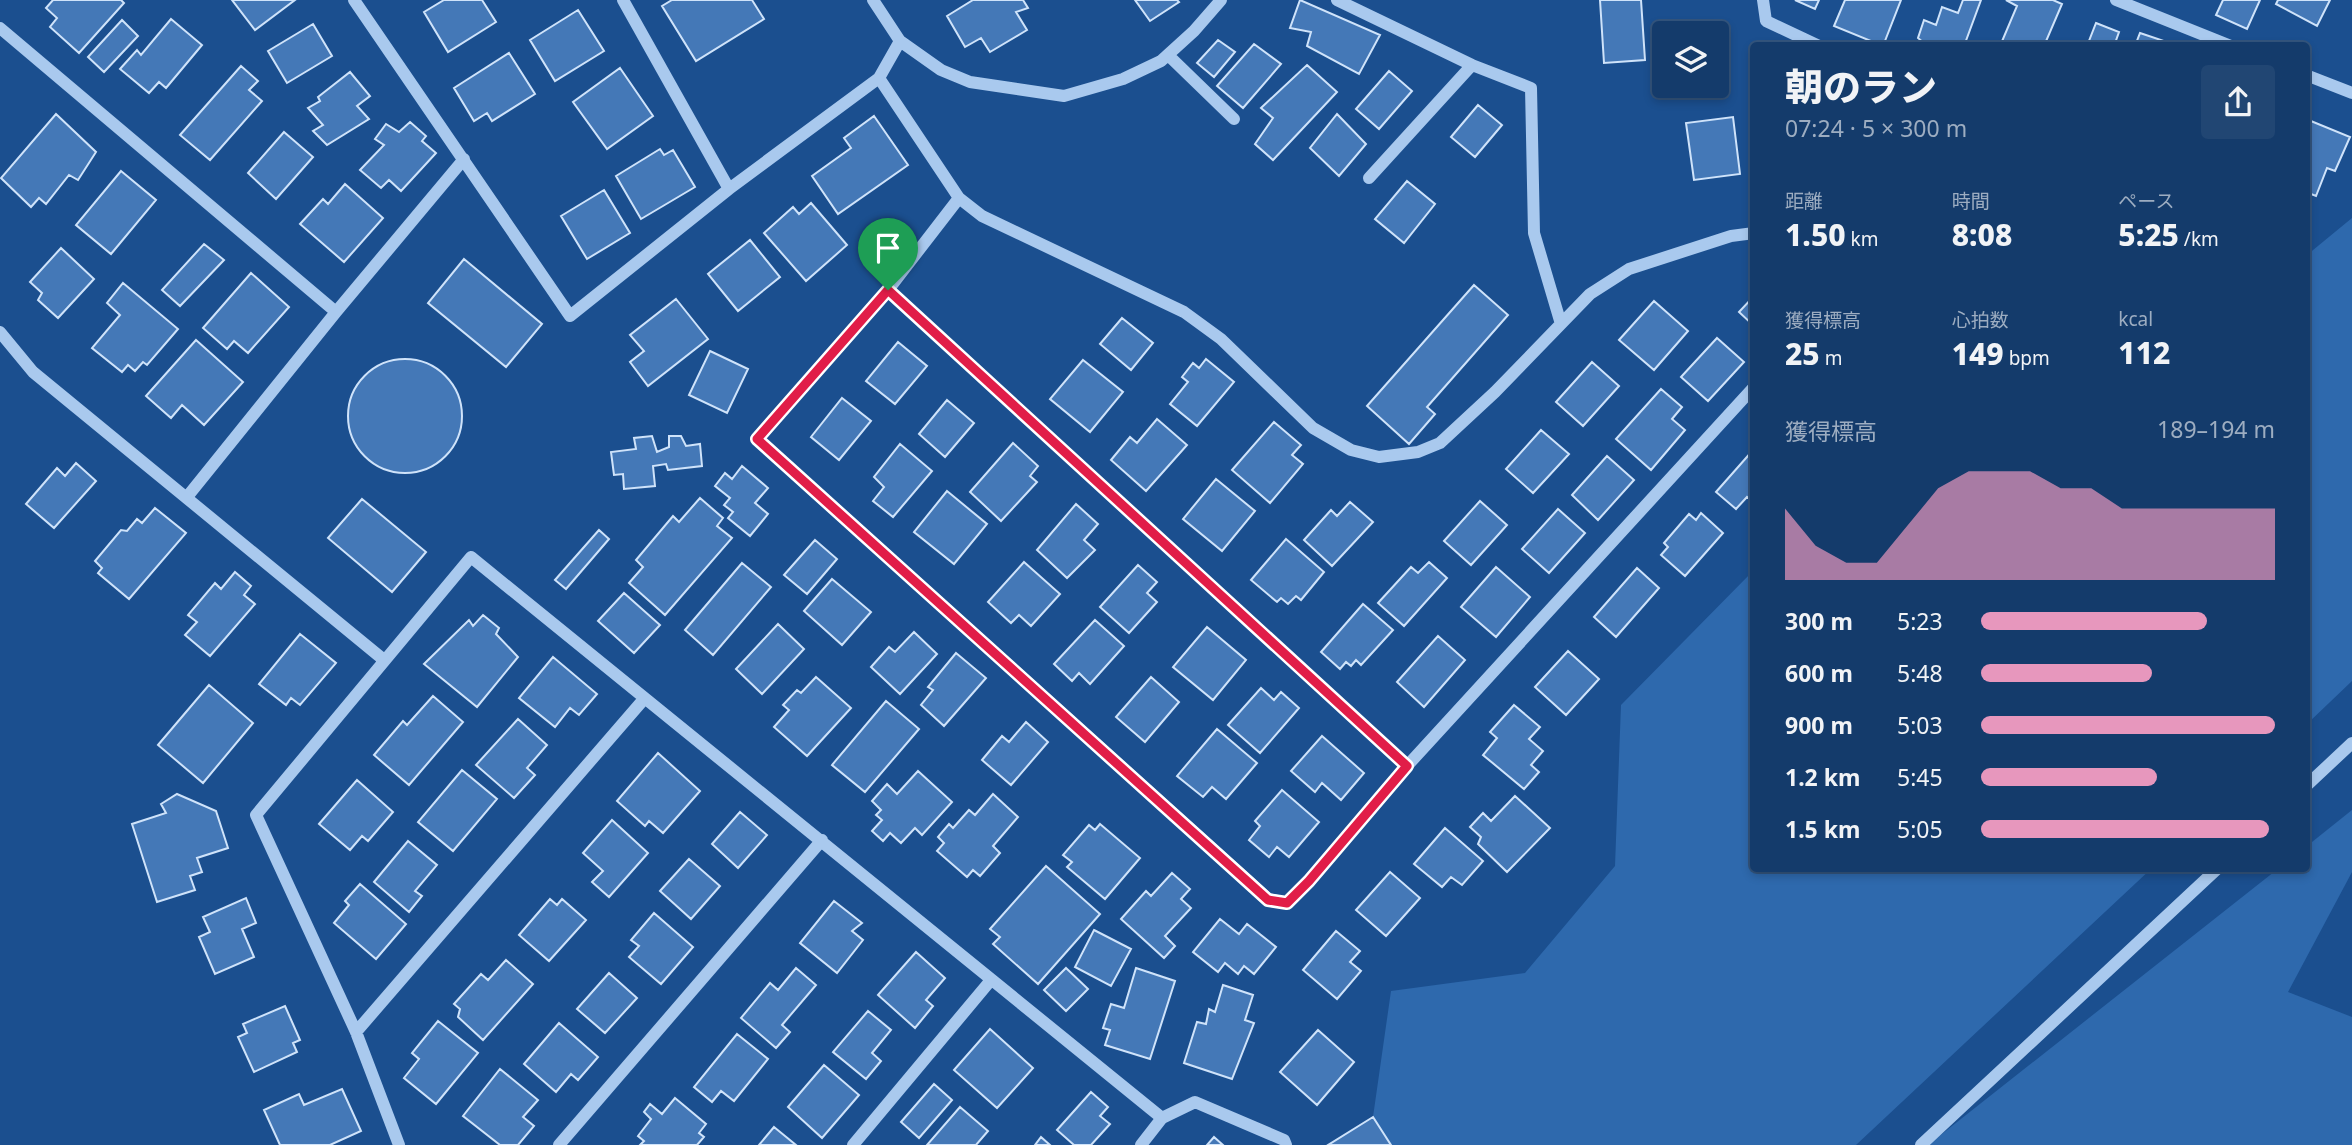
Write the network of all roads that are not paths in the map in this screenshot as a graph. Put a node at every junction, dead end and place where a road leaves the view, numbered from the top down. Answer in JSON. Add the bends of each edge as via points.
{"nodes":[{"id":1,"x":354,"y":0,"type":"edge"},
{"id":2,"x":623,"y":0,"type":"edge"},
{"id":3,"x":873,"y":0,"type":"edge"},
{"id":4,"x":1221,"y":0,"type":"edge"},
{"id":5,"x":1337,"y":0,"type":"edge"},
{"id":6,"x":1763,"y":0,"type":"edge"},
{"id":7,"x":2116,"y":0,"type":"edge"},
{"id":8,"x":0,"y":28,"type":"edge"},
{"id":9,"x":900,"y":41,"type":"junction"},
{"id":10,"x":1811,"y":42,"type":"edge"},
{"id":11,"x":2221,"y":42,"type":"edge"},
{"id":12,"x":1168,"y":55,"type":"junction"},
{"id":13,"x":1472,"y":65,"type":"junction"},
{"id":14,"x":2310,"y":77,"type":"edge"},
{"id":15,"x":879,"y":78,"type":"junction"},
{"id":16,"x":2352,"y":93,"type":"edge"},
{"id":17,"x":1234,"y":119,"type":"dead end"},
{"id":18,"x":464,"y":159,"type":"junction"},
{"id":19,"x":1369,"y":178,"type":"dead end"},
{"id":20,"x":729,"y":189,"type":"junction"},
{"id":21,"x":959,"y":198,"type":"junction"},
{"id":22,"x":1750,"y":234,"type":"edge"},
{"id":23,"x":888,"y":290,"type":"junction"},
{"id":24,"x":336,"y":312,"type":"junction"},
{"id":25,"x":1562,"y":324,"type":"junction"},
{"id":26,"x":0,"y":332,"type":"edge"},
{"id":27,"x":1750,"y":391,"type":"edge"},
{"id":28,"x":187,"y":497,"type":"junction"},
{"id":29,"x":384,"y":660,"type":"junction"},
{"id":30,"x":644,"y":699,"type":"junction"},
{"id":31,"x":2352,"y":743,"type":"edge"},
{"id":32,"x":1407,"y":766,"type":"junction"},
{"id":33,"x":2310,"y":782,"type":"edge"},
{"id":34,"x":822,"y":840,"type":"junction"},
{"id":35,"x":2214,"y":872,"type":"edge"},
{"id":36,"x":991,"y":980,"type":"junction"},
{"id":37,"x":356,"y":1032,"type":"junction"},
{"id":38,"x":1162,"y":1118,"type":"junction"},
{"id":39,"x":399,"y":1145,"type":"edge"},
{"id":40,"x":559,"y":1145,"type":"edge"},
{"id":41,"x":853,"y":1145,"type":"edge"},
{"id":42,"x":1140,"y":1145,"type":"edge"},
{"id":43,"x":1286,"y":1145,"type":"edge"},
{"id":44,"x":1921,"y":1145,"type":"edge"}],
"edges":[{"from":1,"to":18,"type":"street"},
{"from":2,"to":20,"type":"street"},
{"from":3,"to":9,"type":"street"},
{"from":4,"to":12,"type":"street"},
{"from":5,"to":13,"type":"street"},
{"from":6,"to":10,"type":"street","via":[[1766,21]]},
{"from":7,"to":11,"type":"street"},
{"from":8,"to":24,"type":"street"},
{"from":9,"to":12,"type":"street","via":[[941,71],[970,82],[1064,96],[1123,79]]},
{"from":9,"to":15,"type":"street"},
{"from":12,"to":17,"type":"street"},
{"from":13,"to":19,"type":"street"},
{"from":13,"to":25,"type":"street","via":[[1531,88],[1534,233]]},
{"from":14,"to":16,"type":"street"},
{"from":15,"to":20,"type":"street"},
{"from":15,"to":21,"type":"street"},
{"from":18,"to":20,"type":"street","via":[[570,316]]},
{"from":18,"to":24,"type":"street"},
{"from":21,"to":23,"type":"street"},
{"from":21,"to":25,"type":"street","via":[[982,216],[1184,312],[1221,339],[1313,428],[1351,450],[1379,457],[1418,452],[1440,443]]},
{"from":22,"to":25,"type":"street","via":[[1629,270],[1590,294]]},
{"from":23,"to":32,"type":"street"},
{"from":23,"to":32,"type":"street","via":[[757,439],[1268,900],[1287,903]]},
{"from":24,"to":28,"type":"street"},
{"from":26,"to":28,"type":"street","via":[[33,372]]},
{"from":27,"to":32,"type":"street"},
{"from":28,"to":29,"type":"street"},
{"from":29,"to":30,"type":"street","via":[[471,557]]},
{"from":29,"to":37,"type":"street","via":[[256,815]]},
{"from":30,"to":34,"type":"street"},
{"from":30,"to":37,"type":"street"},
{"from":31,"to":33,"type":"street"},
{"from":34,"to":36,"type":"street"},
{"from":34,"to":40,"type":"street"},
{"from":35,"to":44,"type":"street"},
{"from":36,"to":38,"type":"street"},
{"from":36,"to":41,"type":"street"},
{"from":37,"to":39,"type":"street"},
{"from":38,"to":42,"type":"street"},
{"from":38,"to":43,"type":"street","via":[[1195,1102],[1284,1140]]}]}
